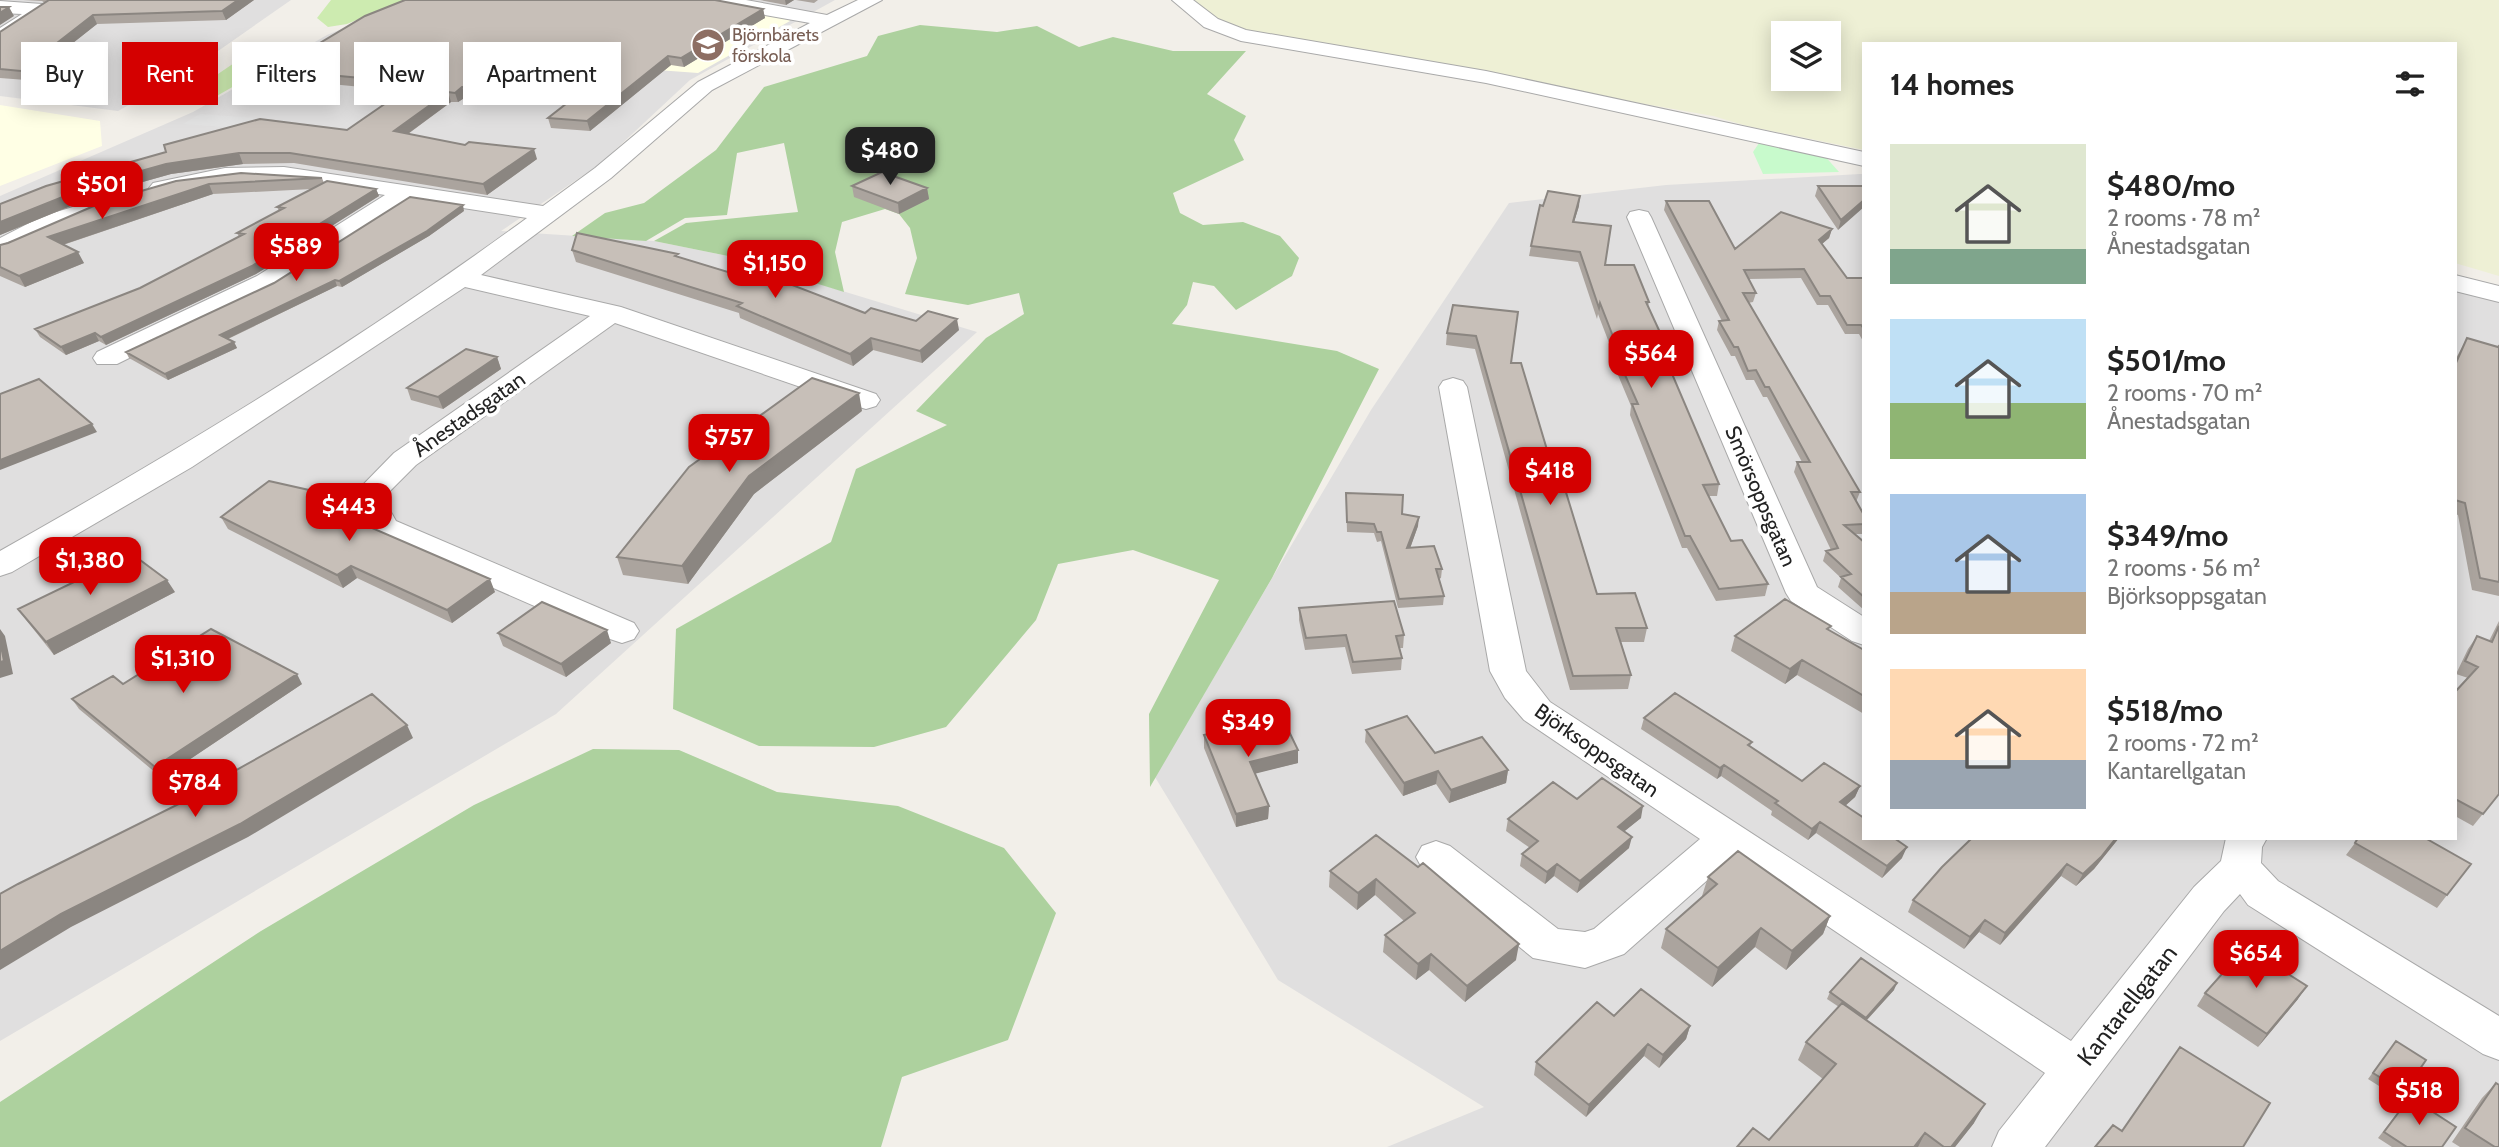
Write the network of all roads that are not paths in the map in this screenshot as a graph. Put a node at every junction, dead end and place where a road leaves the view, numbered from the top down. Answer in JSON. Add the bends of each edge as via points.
{"nodes":[{"id":1,"x":715,"y":0,"type":"edge"},
{"id":2,"x":873,"y":0,"type":"edge"},
{"id":3,"x":1181,"y":0,"type":"edge"},
{"id":4,"x":755,"y":3,"type":"edge"},
{"id":5,"x":0,"y":8,"type":"edge"},
{"id":6,"x":829,"y":21,"type":"junction"},
{"id":7,"x":0,"y":36,"type":"edge"},
{"id":8,"x":1862,"y":159,"type":"edge"},
{"id":9,"x":407,"y":192,"type":"junction"},
{"id":10,"x":548,"y":214,"type":"junction"},
{"id":11,"x":1639,"y":217,"type":"dead end"},
{"id":12,"x":0,"y":248,"type":"edge"},
{"id":13,"x":461,"y":278,"type":"junction"},
{"id":14,"x":2457,"y":283,"type":"edge"},
{"id":15,"x":2499,"y":294,"type":"edge"},
{"id":16,"x":612,"y":313,"type":"junction"},
{"id":17,"x":107,"y":358,"type":"dead end"},
{"id":18,"x":1454,"y":387,"type":"dead end"},
{"id":19,"x":866,"y":400,"type":"dead end"},
{"id":20,"x":0,"y":565,"type":"edge"},
{"id":21,"x":622,"y":631,"type":"dead end"},
{"id":22,"x":1862,"y":632,"type":"edge"},
{"id":23,"x":1727,"y":839,"type":"junction"},
{"id":24,"x":2240,"y":847,"type":"edge"},
{"id":25,"x":1436,"y":857,"type":"dead end"},
{"id":26,"x":2499,"y":1040,"type":"edge"},
{"id":27,"x":2078,"y":1070,"type":"junction"},
{"id":28,"x":2016,"y":1147,"type":"edge"}],
"edges":[{"from":1,"to":4,"type":"street"},
{"from":2,"to":6,"type":"street"},
{"from":3,"to":8,"type":"street","via":[[1211,23],[1241,35],[1486,77]]},
{"from":4,"to":6,"type":"street"},
{"from":5,"to":7,"type":"street","via":[[42,10]]},
{"from":6,"to":10,"type":"street","via":[[705,86]]},
{"from":9,"to":10,"type":"street"},
{"from":9,"to":12,"type":"street","via":[[284,172],[226,173],[168,185],[52,221]]},
{"from":9,"to":17,"type":"street","via":[[266,281]]},
{"from":10,"to":13,"type":"street"},
{"from":11,"to":22,"type":"street","name":"Smörsoppsgatan","via":[[1803,593]]},
{"from":13,"to":16,"type":"street"},
{"from":13,"to":20,"type":"street","via":[[181,461]]},
{"from":14,"to":15,"type":"street"},
{"from":16,"to":19,"type":"street"},
{"from":16,"to":21,"type":"street","name":"Ånestadsgatan","via":[[405,459],[367,497],[383,528]]},
{"from":18,"to":23,"type":"street","name":"Björksoppsgatan","via":[[1508,671],[1518,689],[1537,711]]},
{"from":23,"to":25,"type":"street","via":[[1609,942],[1585,950],[1548,946]]},
{"from":23,"to":27,"type":"street","name":"Björksoppsgatan"},
{"from":24,"to":26,"type":"street","name":"Kantarellgatan","via":[[2263,893]]},
{"from":24,"to":27,"type":"street","name":"Kantarellgatan","via":[[2208,899]]},
{"from":27,"to":28,"type":"street","name":"Kantarellgatan"}]}
